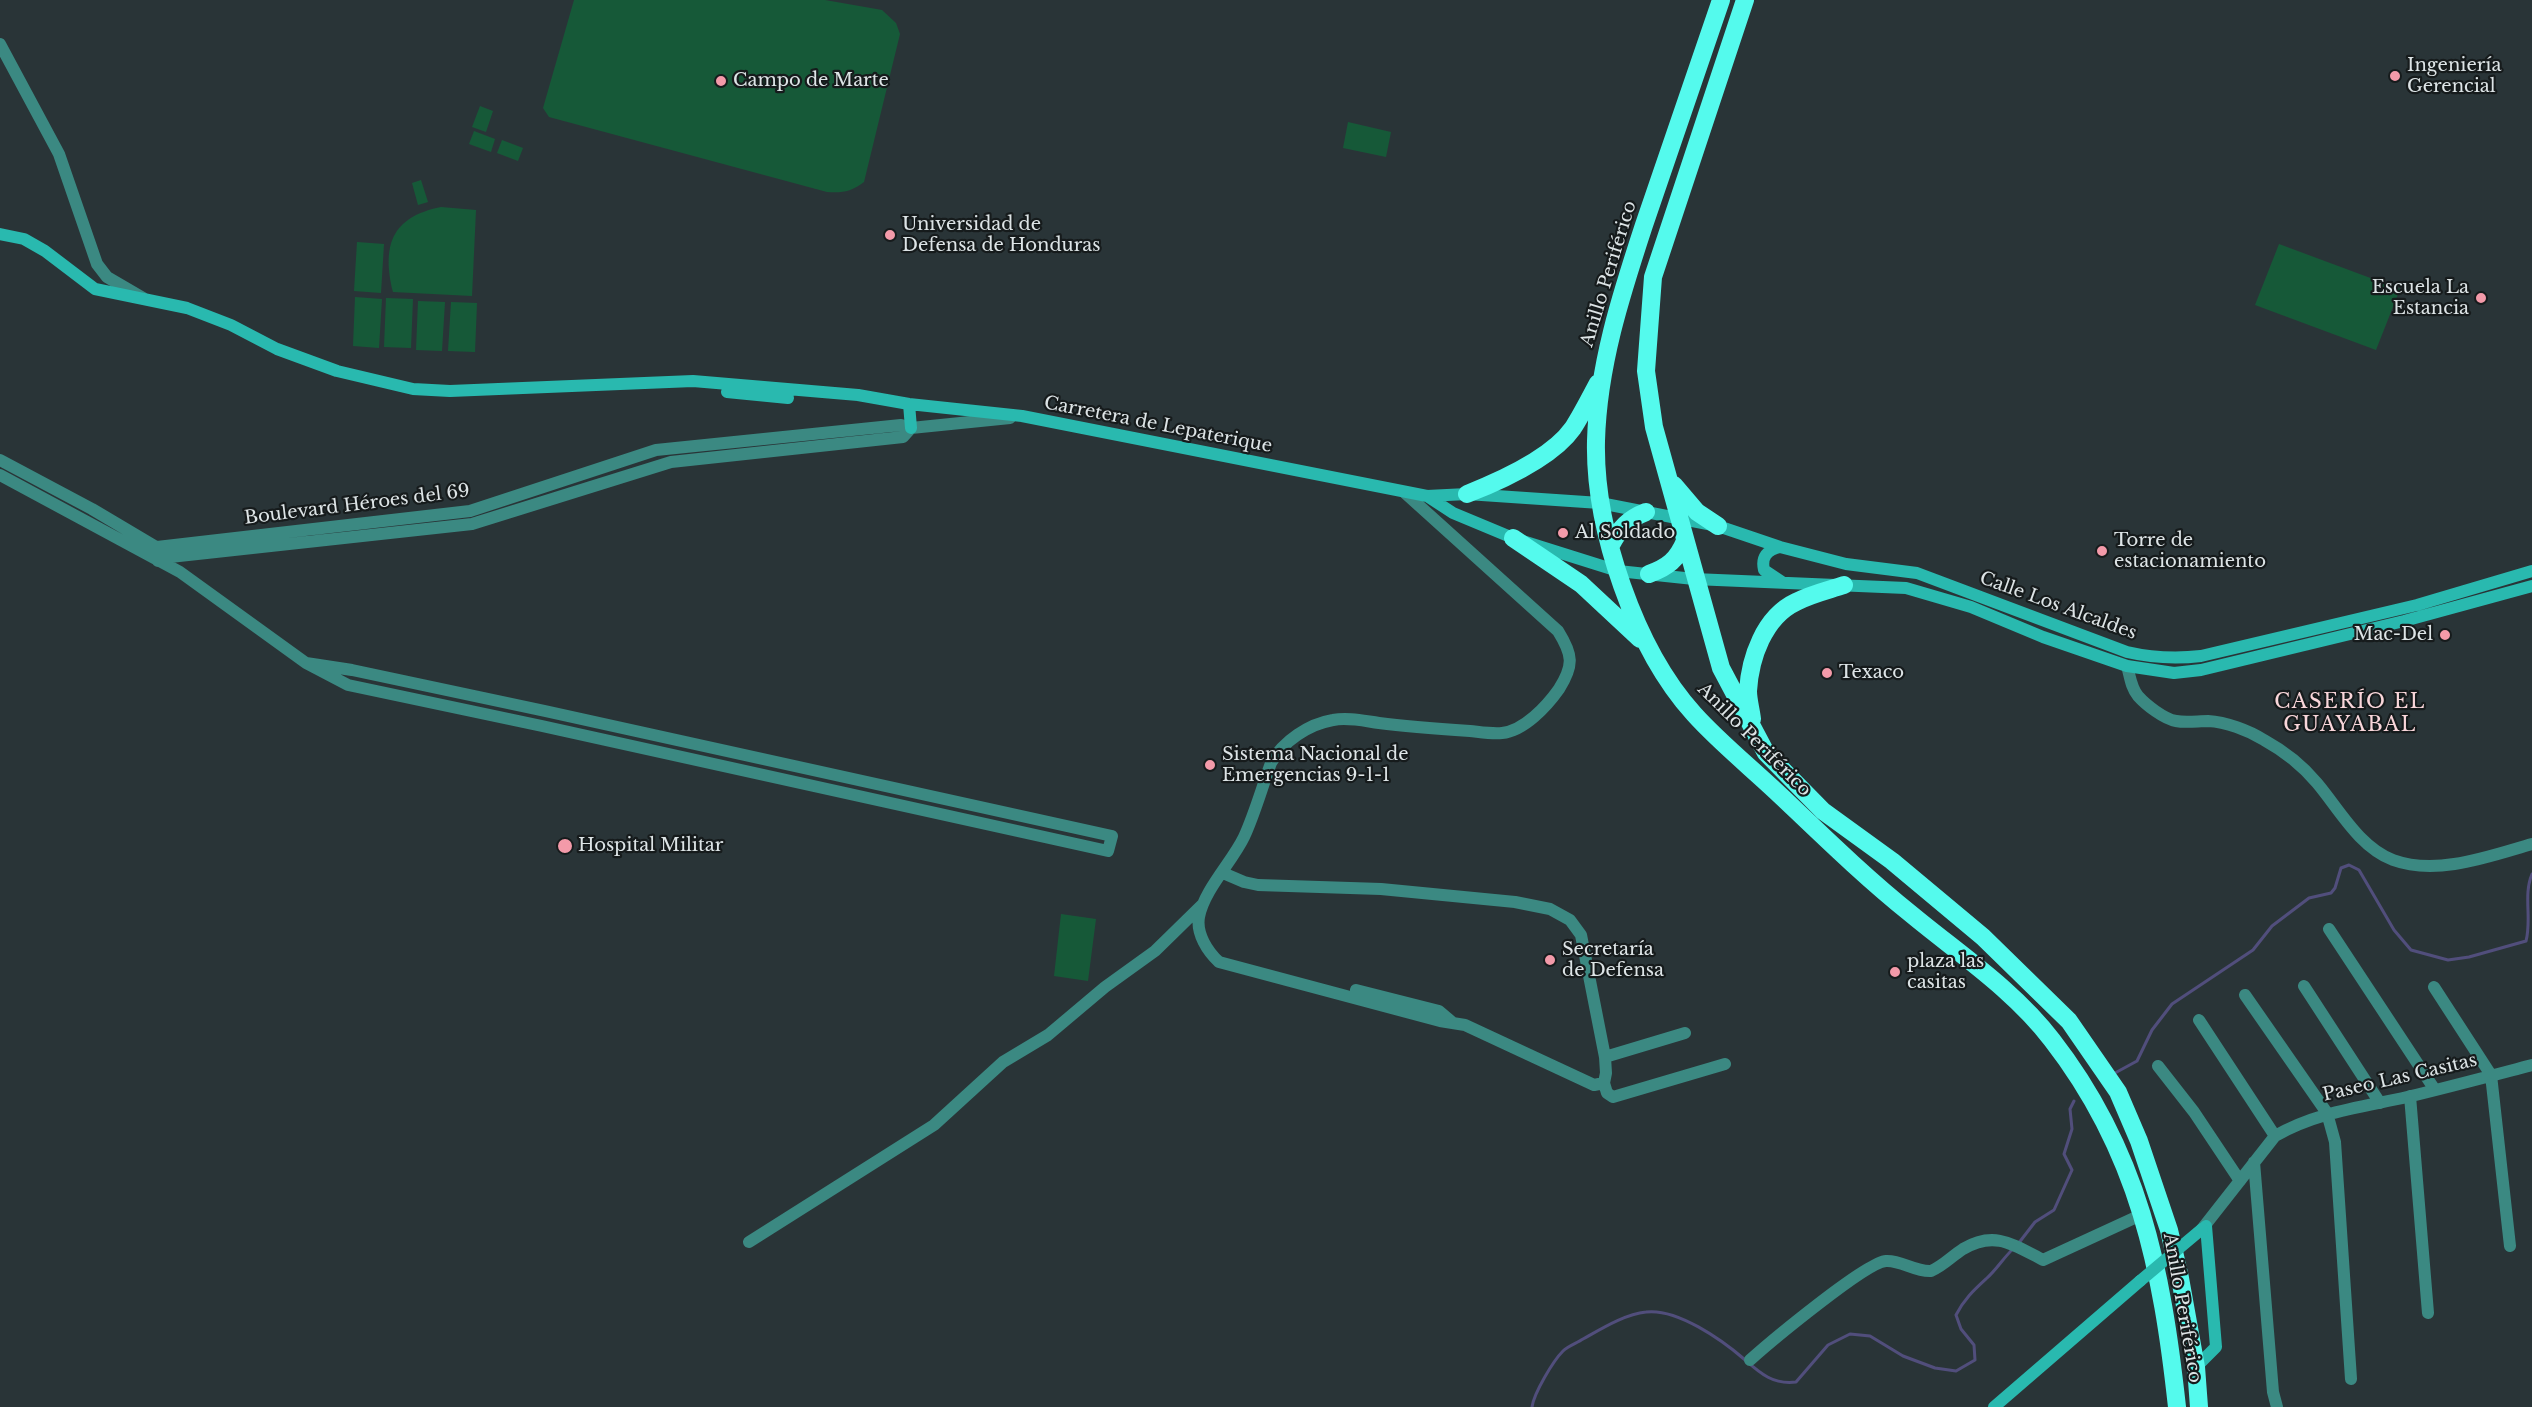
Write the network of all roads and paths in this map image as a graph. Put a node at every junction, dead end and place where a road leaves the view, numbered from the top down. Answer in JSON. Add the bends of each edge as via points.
{"nodes":[{"id":1,"x":1721,"y":0,"type":"edge"},
{"id":2,"x":1745,"y":0,"type":"edge"},
{"id":3,"x":0,"y":44,"type":"edge"},
{"id":4,"x":0,"y":234,"type":"edge"},
{"id":5,"x":144,"y":299,"type":"junction"},
{"id":6,"x":1600,"y":379,"type":"junction"},
{"id":7,"x":909,"y":404,"type":"junction"},
{"id":8,"x":1022,"y":416,"type":"junction"},
{"id":9,"x":911,"y":428,"type":"junction"},
{"id":10,"x":0,"y":460,"type":"edge"},
{"id":11,"x":1665,"y":467,"type":"junction"},
{"id":12,"x":0,"y":475,"type":"edge"},
{"id":13,"x":1404,"y":492,"type":"junction"},
{"id":14,"x":1467,"y":494,"type":"junction"},
{"id":15,"x":1427,"y":496,"type":"junction"},
{"id":16,"x":1600,"y":503,"type":"junction"},
{"id":17,"x":1646,"y":512,"type":"junction"},
{"id":18,"x":1678,"y":518,"type":"junction"},
{"id":19,"x":1719,"y":526,"type":"junction"},
{"id":20,"x":1513,"y":538,"type":"junction"},
{"id":21,"x":1685,"y":541,"type":"junction"},
{"id":22,"x":1611,"y":545,"type":"junction"},
{"id":23,"x":157,"y":547,"type":"junction"},
{"id":24,"x":1780,"y":547,"type":"junction"},
{"id":25,"x":145,"y":552,"type":"junction"},
{"id":26,"x":164,"y":559,"type":"junction"},
{"id":27,"x":1618,"y":571,"type":"junction"},
{"id":28,"x":2532,"y":571,"type":"edge"},
{"id":29,"x":1649,"y":574,"type":"junction"},
{"id":30,"x":1694,"y":579,"type":"junction"},
{"id":31,"x":1785,"y":584,"type":"junction"},
{"id":32,"x":1844,"y":585,"type":"junction"},
{"id":33,"x":2532,"y":586,"type":"edge"},
{"id":34,"x":1645,"y":643,"type":"junction"},
{"id":35,"x":306,"y":663,"type":"junction"},
{"id":36,"x":2127,"y":666,"type":"junction"},
{"id":37,"x":1754,"y":732,"type":"junction"},
{"id":38,"x":2532,"y":844,"type":"edge"},
{"id":39,"x":1223,"y":873,"type":"junction"},
{"id":40,"x":1205,"y":902,"type":"junction"},
{"id":41,"x":2329,"y":929,"type":"dead end"},
{"id":42,"x":2304,"y":986,"type":"dead end"},
{"id":43,"x":2434,"y":987,"type":"dead end"},
{"id":44,"x":2245,"y":995,"type":"dead end"},
{"id":45,"x":2199,"y":1020,"type":"dead end"},
{"id":46,"x":1685,"y":1033,"type":"dead end"},
{"id":47,"x":1605,"y":1057,"type":"junction"},
{"id":48,"x":1725,"y":1064,"type":"dead end"},
{"id":49,"x":2532,"y":1065,"type":"edge"},
{"id":50,"x":2158,"y":1066,"type":"dead end"},
{"id":51,"x":2491,"y":1075,"type":"junction"},
{"id":52,"x":1604,"y":1083,"type":"junction"},
{"id":53,"x":2435,"y":1090,"type":"junction"},
{"id":54,"x":2410,"y":1096,"type":"junction"},
{"id":55,"x":2380,"y":1103,"type":"junction"},
{"id":56,"x":2327,"y":1113,"type":"junction"},
{"id":57,"x":2275,"y":1136,"type":"junction"},
{"id":58,"x":2253,"y":1162,"type":"junction"},
{"id":59,"x":2240,"y":1181,"type":"junction"},
{"id":60,"x":2143,"y":1214,"type":"junction"},
{"id":61,"x":2204,"y":1228,"type":"junction"},
{"id":62,"x":749,"y":1242,"type":"dead end"},
{"id":63,"x":2510,"y":1246,"type":"dead end"},
{"id":64,"x":2428,"y":1313,"type":"dead end"},
{"id":65,"x":1750,"y":1360,"type":"dead end"},
{"id":66,"x":2196,"y":1366,"type":"junction"},
{"id":67,"x":2351,"y":1379,"type":"dead end"},
{"id":68,"x":1995,"y":1407,"type":"edge"},
{"id":69,"x":2177,"y":1407,"type":"edge"},
{"id":70,"x":2199,"y":1407,"type":"edge"},
{"id":71,"x":2277,"y":1407,"type":"edge"}],
"edges":[{"from":1,"to":6,"type":"highway","name":"Anillo Periférico","via":[[1628,275]]},
{"from":2,"to":11,"type":"highway","name":"Anillo Periférico","via":[[1653,277],[1646,371],[1654,427]]},
{"from":3,"to":5,"type":"street","via":[[59,154],[97,264],[107,277]]},
{"from":4,"to":5,"type":"main road","name":"Carretera de Lepaterique","via":[[24,239],[45,251],[95,289]]},
{"from":5,"to":7,"type":"main road","name":"Carretera de Lepaterique","via":[[187,308],[337,371],[413,389],[450,392],[693,381],[858,395]]},
{"from":6,"to":14,"type":"highway","via":[[1572,429],[1541,457]]},
{"from":6,"to":16,"type":"highway","name":"Anillo Periférico","via":[[1596,444]]},
{"from":7,"to":8,"type":"main road","name":"Carretera de Lepaterique"},
{"from":7,"to":9,"type":"main road"},
{"from":8,"to":9,"type":"street","name":"Boulevard Héroes del 69"},
{"from":8,"to":13,"type":"main road","name":"Carretera de Lepaterique"},
{"from":9,"to":23,"type":"street","name":"Boulevard Héroes del 69","via":[[901,425],[656,450],[470,511]]},
{"from":9,"to":26,"type":"street","name":"Boulevard Héroes del 69","via":[[903,436],[671,462],[472,524]]},
{"from":10,"to":23,"type":"street"},
{"from":11,"to":18,"type":"highway","name":"Anillo Periférico"},
{"from":11,"to":19,"type":"highway","via":[[1688,504]]},
{"from":12,"to":25,"type":"street"},
{"from":13,"to":15,"type":"main road","name":"Carretera de Lepaterique"},
{"from":13,"to":39,"type":"street","via":[[1558,631],[1571,664],[1566,678],[1542,709],[1503,734],[1347,719],[1305,729],[1277,751],[1244,837]]},
{"from":14,"to":15,"type":"main road","name":"Carretera de Lepaterique"},
{"from":14,"to":16,"type":"main road","name":"Carretera de Lepaterique"},
{"from":15,"to":20,"type":"main road","name":"Carretera de Lepaterique","via":[[1453,513]]},
{"from":16,"to":17,"type":"main road","name":"Carretera de Lepaterique"},
{"from":16,"to":22,"type":"highway","name":"Anillo Periférico"},
{"from":17,"to":18,"type":"main road","name":"Carretera de Lepaterique"},
{"from":17,"to":22,"type":"highway","via":[[1630,518]]},
{"from":18,"to":19,"type":"main road","name":"Calle Los Alcaldes"},
{"from":18,"to":21,"type":"highway","name":"Anillo Periférico"},
{"from":19,"to":24,"type":"main road","name":"Calle Los Alcaldes"},
{"from":20,"to":27,"type":"main road","name":"Carretera de Lepaterique"},
{"from":20,"to":34,"type":"highway","via":[[1581,584]]},
{"from":21,"to":29,"type":"highway","via":[[1672,563]]},
{"from":21,"to":30,"type":"highway","name":"Anillo Periférico"},
{"from":22,"to":27,"type":"highway","name":"Anillo Periférico"},
{"from":23,"to":25,"type":"street","name":"Boulevard Héroes del 69"},
{"from":23,"to":26,"type":"street"},
{"from":24,"to":28,"type":"main road","name":"Calle Los Alcaldes","via":[[1846,564],[1917,573],[2127,652],[2175,659],[2417,605]]},
{"from":24,"to":31,"type":"main road","via":[[1771,549],[1762,563],[1771,577]]},
{"from":25,"to":26,"type":"street"},
{"from":26,"to":35,"type":"street"},
{"from":27,"to":29,"type":"main road","name":"Carretera de Lepaterique"},
{"from":27,"to":34,"type":"highway","name":"Anillo Periférico"},
{"from":29,"to":30,"type":"main road","name":"Carretera de Lepaterique"},
{"from":30,"to":31,"type":"main road","name":"Calle Los Alcaldes"},
{"from":30,"to":37,"type":"highway","name":"Anillo Periférico","via":[[1721,668]]},
{"from":31,"to":32,"type":"main road","name":"Calle Los Alcaldes"},
{"from":32,"to":36,"type":"main road","name":"Calle Los Alcaldes","via":[[1916,590]]},
{"from":32,"to":37,"type":"highway","via":[[1796,602],[1780,612],[1766,630],[1754,658],[1748,692]]},
{"from":33,"to":36,"type":"main road","name":"Calle Los Alcaldes","via":[[2201,670],[2174,673]]},
{"from":34,"to":60,"type":"highway","name":"Anillo Periférico","via":[[1694,714],[1876,886],[2010,995],[2050,1038],[2098,1107]]},
{"from":35,"to":35,"type":"street","via":[[348,685],[1108,851],[1112,836],[545,711]]},
{"from":36,"to":38,"type":"street","via":[[2138,696],[2165,717],[2176,721],[2211,721],[2246,730],[2291,757],[2316,781],[2356,832],[2395,860],[2450,865]]},
{"from":37,"to":66,"type":"highway","name":"Anillo Periférico","via":[[1766,753],[1823,811],[1946,903],[2069,1021],[2118,1092],[2139,1141],[2169,1230]]},
{"from":39,"to":40,"type":"street"},
{"from":39,"to":47,"type":"street","via":[[1258,885],[1381,889],[1550,909],[1570,920],[1581,935]]},
{"from":40,"to":52,"type":"street","via":[[1198,919],[1209,952],[1219,962],[1465,1025],[1594,1085]]},
{"from":40,"to":62,"type":"street","via":[[1155,951],[1048,1035],[1003,1062],[934,1125]]},
{"from":41,"to":53,"type":"street"},
{"from":42,"to":55,"type":"street"},
{"from":43,"to":51,"type":"street"},
{"from":44,"to":56,"type":"street"},
{"from":45,"to":57,"type":"street"},
{"from":46,"to":47,"type":"street"},
{"from":47,"to":52,"type":"street"},
{"from":48,"to":52,"type":"street","via":[[1613,1097],[1606,1093]]},
{"from":49,"to":51,"type":"street","name":"Paseo Las Casitas"},
{"from":50,"to":59,"type":"street"},
{"from":51,"to":53,"type":"street","name":"Paseo Las Casitas"},
{"from":51,"to":63,"type":"street"},
{"from":53,"to":54,"type":"street","name":"Paseo Las Casitas"},
{"from":54,"to":55,"type":"street","name":"Paseo Las Casitas"},
{"from":54,"to":64,"type":"street"},
{"from":55,"to":56,"type":"street","name":"Paseo Las Casitas"},
{"from":56,"to":57,"type":"street","name":"Paseo Las Casitas"},
{"from":56,"to":67,"type":"street","via":[[2337,1157]]},
{"from":57,"to":58,"type":"street","name":"Paseo Las Casitas"},
{"from":58,"to":59,"type":"street","name":"Paseo Las Casitas"},
{"from":58,"to":71,"type":"street"},
{"from":59,"to":61,"type":"street","name":"Paseo Las Casitas"},
{"from":60,"to":65,"type":"street","via":[[2043,1260],[1994,1238],[1976,1243],[1931,1271],[1880,1262]]},
{"from":60,"to":69,"type":"highway","name":"Anillo Periférico","via":[[2160,1281]]},
{"from":61,"to":66,"type":"main road","via":[[2216,1347]]},
{"from":61,"to":68,"type":"main road","name":"Paseo Las Casitas","bridge":true},
{"from":66,"to":70,"type":"highway","name":"Anillo Periférico"}]}
